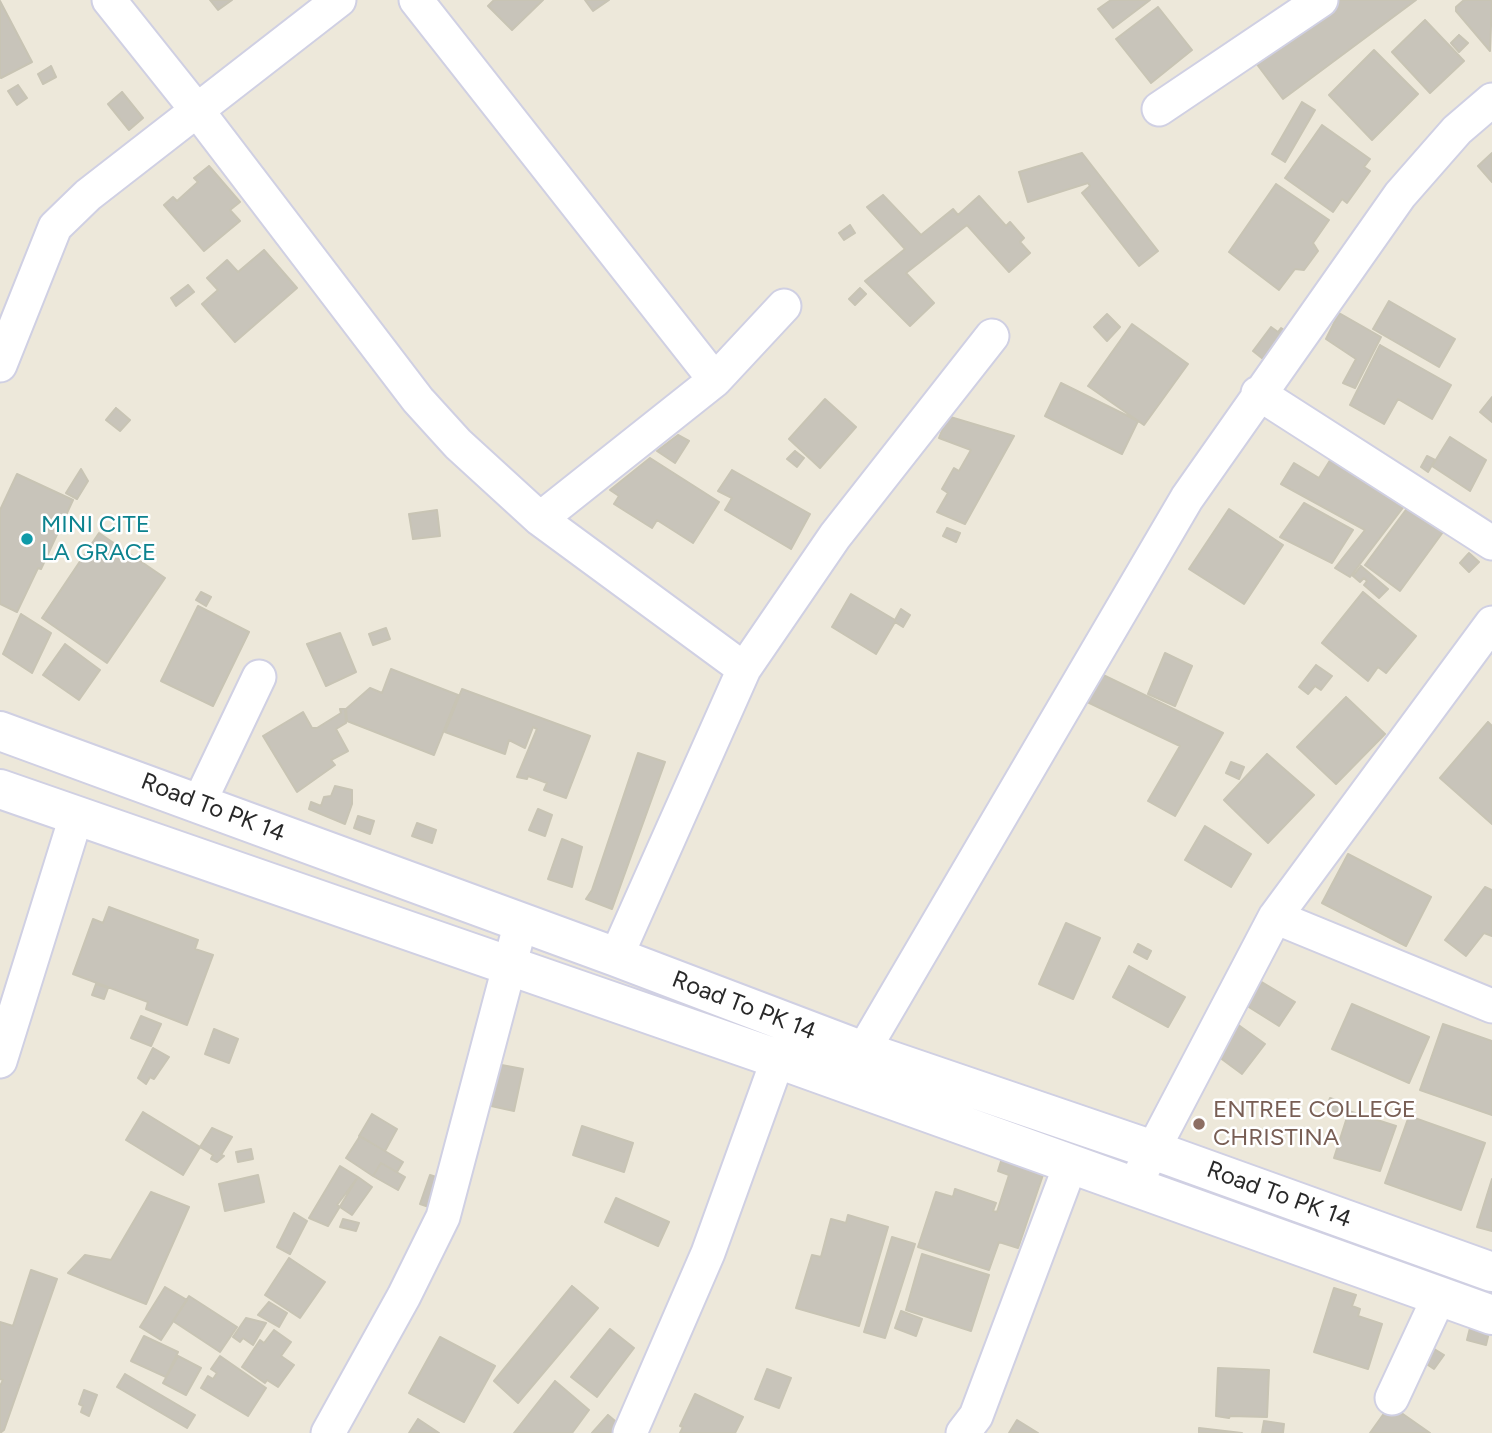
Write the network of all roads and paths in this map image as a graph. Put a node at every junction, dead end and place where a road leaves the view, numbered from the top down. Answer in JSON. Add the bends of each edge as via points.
{"nodes":[{"id":1,"x":109,"y":0,"type":"edge"},
{"id":2,"x":339,"y":0,"type":"edge"},
{"id":3,"x":416,"y":0,"type":"edge"},
{"id":4,"x":1321,"y":0,"type":"edge"},
{"id":5,"x":1492,"y":100,"type":"edge"},
{"id":6,"x":196,"y":109,"type":"junction"},
{"id":7,"x":1158,"y":109,"type":"dead end"},
{"id":8,"x":784,"y":306,"type":"dead end"},
{"id":9,"x":992,"y":336,"type":"dead end"},
{"id":10,"x":0,"y":365,"type":"edge"},
{"id":11,"x":715,"y":380,"type":"junction"},
{"id":12,"x":1258,"y":393,"type":"junction"},
{"id":13,"x":540,"y":519,"type":"junction"},
{"id":14,"x":1492,"y":542,"type":"edge"},
{"id":15,"x":1492,"y":623,"type":"edge"},
{"id":16,"x":744,"y":669,"type":"junction"},
{"id":17,"x":259,"y":677,"type":"dead end"},
{"id":18,"x":0,"y":731,"type":"edge"},
{"id":19,"x":0,"y":789,"type":"edge"},
{"id":20,"x":200,"y":803,"type":"junction"},
{"id":21,"x":76,"y":817,"type":"junction"},
{"id":22,"x":1275,"y":918,"type":"junction"},
{"id":23,"x":521,"y":922,"type":"junction"},
{"id":24,"x":616,"y":957,"type":"junction"},
{"id":25,"x":506,"y":966,"type":"junction"},
{"id":26,"x":1492,"y":1006,"type":"edge"},
{"id":27,"x":863,"y":1051,"type":"junction"},
{"id":28,"x":778,"y":1059,"type":"junction"},
{"id":29,"x":0,"y":1062,"type":"edge"},
{"id":30,"x":1153,"y":1150,"type":"junction"},
{"id":31,"x":1070,"y":1166,"type":"junction"},
{"id":32,"x":1134,"y":1186,"type":"junction"},
{"id":33,"x":1492,"y":1272,"type":"edge"},
{"id":34,"x":1439,"y":1297,"type":"junction"},
{"id":35,"x":1492,"y":1315,"type":"edge"},
{"id":36,"x":1392,"y":1398,"type":"dead end"},
{"id":37,"x":328,"y":1433,"type":"edge"},
{"id":38,"x":630,"y":1433,"type":"edge"},
{"id":39,"x":963,"y":1433,"type":"edge"}],
"edges":[{"from":1,"to":6,"type":"street"},
{"from":2,"to":6,"type":"street"},
{"from":3,"to":11,"type":"street"},
{"from":4,"to":7,"type":"street"},
{"from":5,"to":12,"type":"street","via":[[1457,130],[1400,195]]},
{"from":6,"to":10,"type":"street","via":[[55,227]]},
{"from":6,"to":13,"type":"street","via":[[418,400],[458,444]]},
{"from":8,"to":11,"type":"street"},
{"from":9,"to":16,"type":"street","via":[[835,536]]},
{"from":11,"to":13,"type":"street"},
{"from":12,"to":14,"type":"street"},
{"from":12,"to":27,"type":"street","via":[[1180,510]]},
{"from":13,"to":16,"type":"street"},
{"from":15,"to":22,"type":"street"},
{"from":16,"to":24,"type":"street"},
{"from":17,"to":20,"type":"street"},
{"from":18,"to":20,"type":"main road","name":"Road To PK 14"},
{"from":19,"to":21,"type":"main road","name":"Road To PK 14"},
{"from":20,"to":23,"type":"main road","name":"Road To PK 14"},
{"from":21,"to":25,"type":"main road","name":"Road To PK 14"},
{"from":21,"to":29,"type":"street"},
{"from":22,"to":26,"type":"street"},
{"from":22,"to":30,"type":"street"},
{"from":23,"to":24,"type":"main road","name":"Road To PK 14"},
{"from":23,"to":25,"type":"street"},
{"from":24,"to":27,"type":"main road","name":"Road To PK 14"},
{"from":25,"to":28,"type":"main road","name":"Road To PK 14"},
{"from":25,"to":37,"type":"street","via":[[443,1217]]},
{"from":27,"to":30,"type":"main road","name":"Road To PK 14"},
{"from":28,"to":31,"type":"main road","name":"Road To PK 14"},
{"from":28,"to":38,"type":"street","via":[[708,1253]]},
{"from":30,"to":32,"type":"street"},
{"from":30,"to":33,"type":"main road","name":"Road To PK 14"},
{"from":31,"to":32,"type":"main road","name":"Road To PK 14"},
{"from":31,"to":39,"type":"street","via":[[976,1416]]},
{"from":32,"to":34,"type":"main road","name":"Road To PK 14"},
{"from":34,"to":35,"type":"main road","name":"Road To PK 14"},
{"from":34,"to":36,"type":"street"}]}
